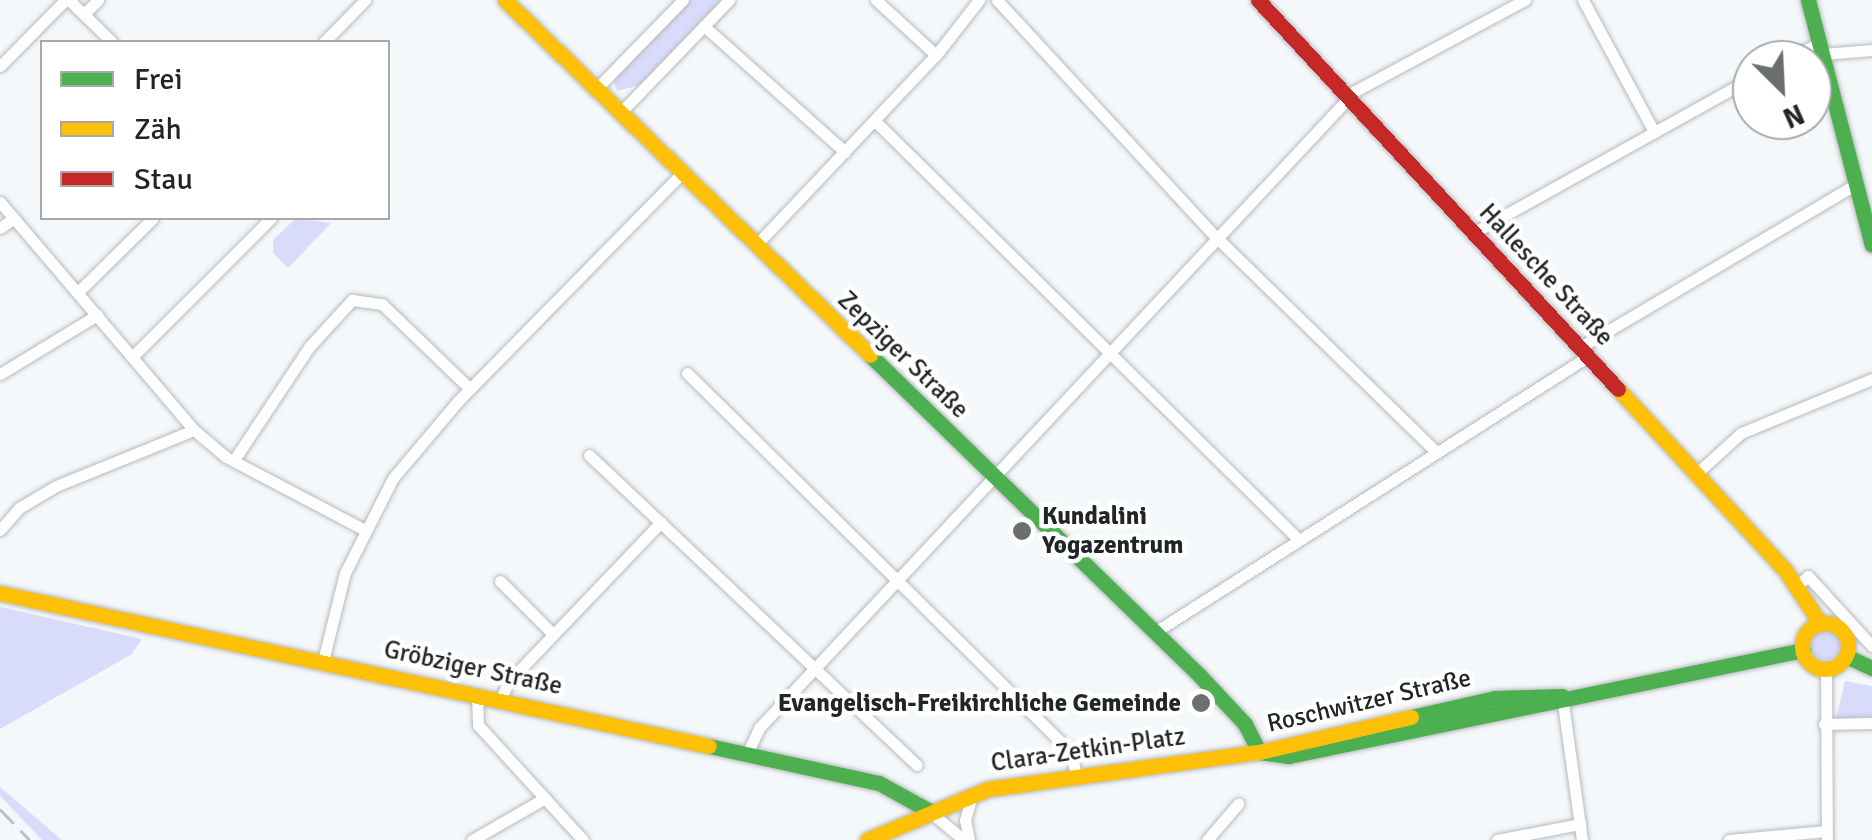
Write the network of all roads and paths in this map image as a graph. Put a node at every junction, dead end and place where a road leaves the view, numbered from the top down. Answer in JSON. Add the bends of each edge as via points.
{"nodes":[{"id":1,"x":67,"y":0,"type":"edge"},
{"id":2,"x":98,"y":0,"type":"edge"},
{"id":3,"x":365,"y":0,"type":"edge"},
{"id":4,"x":505,"y":0,"type":"edge"},
{"id":5,"x":682,"y":0,"type":"edge"},
{"id":6,"x":729,"y":0,"type":"edge"},
{"id":7,"x":876,"y":0,"type":"edge"},
{"id":8,"x":979,"y":0,"type":"edge"},
{"id":9,"x":997,"y":0,"type":"edge"},
{"id":10,"x":1258,"y":0,"type":"edge"},
{"id":11,"x":1524,"y":0,"type":"edge"},
{"id":12,"x":1583,"y":0,"type":"edge"},
{"id":13,"x":1808,"y":0,"type":"edge"},
{"id":14,"x":84,"y":14,"type":"junction"},
{"id":15,"x":704,"y":26,"type":"junction"},
{"id":16,"x":110,"y":40,"type":"edge"},
{"id":17,"x":326,"y":40,"type":"edge"},
{"id":18,"x":1819,"y":40,"type":"edge"},
{"id":19,"x":1832,"y":49,"type":"edge"},
{"id":20,"x":1872,"y":50,"type":"edge"},
{"id":21,"x":732,"y":52,"type":"junction"},
{"id":22,"x":936,"y":55,"type":"junction"},
{"id":23,"x":722,"y":62,"type":"dead end"},
{"id":24,"x":0,"y":66,"type":"edge"},
{"id":25,"x":597,"y":88,"type":"junction"},
{"id":26,"x":1732,"y":89,"type":"edge"},
{"id":27,"x":1832,"y":91,"type":"edge"},
{"id":28,"x":1348,"y":98,"type":"junction"},
{"id":29,"x":621,"y":112,"type":"junction"},
{"id":30,"x":875,"y":121,"type":"junction"},
{"id":31,"x":1654,"y":132,"type":"junction"},
{"id":32,"x":845,"y":152,"type":"junction"},
{"id":33,"x":683,"y":172,"type":"junction"},
{"id":34,"x":1856,"y":184,"type":"junction"},
{"id":35,"x":0,"y":202,"type":"edge"},
{"id":36,"x":14,"y":218,"type":"junction"},
{"id":37,"x":152,"y":220,"type":"edge"},
{"id":38,"x":269,"y":220,"type":"edge"},
{"id":39,"x":1869,"y":224,"type":"edge"},
{"id":40,"x":0,"y":228,"type":"edge"},
{"id":41,"x":1473,"y":233,"type":"junction"},
{"id":42,"x":1217,"y":238,"type":"junction"},
{"id":43,"x":756,"y":244,"type":"junction"},
{"id":44,"x":1872,"y":245,"type":"edge"},
{"id":45,"x":78,"y":292,"type":"junction"},
{"id":46,"x":97,"y":315,"type":"junction"},
{"id":47,"x":1583,"y":352,"type":"junction"},
{"id":48,"x":132,"y":356,"type":"junction"},
{"id":49,"x":1107,"y":356,"type":"junction"},
{"id":50,"x":687,"y":373,"type":"dead end"},
{"id":51,"x":0,"y":374,"type":"edge"},
{"id":52,"x":1872,"y":379,"type":"edge"},
{"id":53,"x":470,"y":388,"type":"junction"},
{"id":54,"x":194,"y":430,"type":"junction"},
{"id":55,"x":1436,"y":452,"type":"junction"},
{"id":56,"x":589,"y":455,"type":"dead end"},
{"id":57,"x":234,"y":460,"type":"junction"},
{"id":58,"x":1696,"y":474,"type":"junction"},
{"id":59,"x":995,"y":476,"type":"junction"},
{"id":60,"x":661,"y":522,"type":"junction"},
{"id":61,"x":363,"y":529,"type":"junction"},
{"id":62,"x":0,"y":530,"type":"edge"},
{"id":63,"x":1299,"y":540,"type":"junction"},
{"id":64,"x":899,"y":580,"type":"junction"},
{"id":65,"x":500,"y":581,"type":"dead end"},
{"id":66,"x":1798,"y":584,"type":"junction"},
{"id":67,"x":0,"y":592,"type":"edge"},
{"id":68,"x":1820,"y":624,"type":"junction"},
{"id":69,"x":1155,"y":632,"type":"junction"},
{"id":70,"x":553,"y":634,"type":"junction"},
{"id":71,"x":1872,"y":646,"type":"edge"},
{"id":72,"x":1803,"y":650,"type":"junction"},
{"id":73,"x":1846,"y":656,"type":"junction"},
{"id":74,"x":322,"y":662,"type":"junction"},
{"id":75,"x":1826,"y":668,"type":"junction"},
{"id":76,"x":1872,"y":668,"type":"edge"},
{"id":77,"x":816,"y":670,"type":"junction"},
{"id":78,"x":476,"y":694,"type":"junction"},
{"id":79,"x":1562,"y":696,"type":"junction"},
{"id":80,"x":500,"y":700,"type":"junction"},
{"id":81,"x":1872,"y":722,"type":"edge"},
{"id":82,"x":1824,"y":724,"type":"junction"},
{"id":83,"x":1258,"y":752,"type":"junction"},
{"id":84,"x":747,"y":754,"type":"junction"},
{"id":85,"x":917,"y":765,"type":"dead end"},
{"id":86,"x":1076,"y":776,"type":"junction"},
{"id":87,"x":974,"y":792,"type":"junction"},
{"id":88,"x":545,"y":798,"type":"junction"},
{"id":89,"x":1238,"y":804,"type":"dead end"},
{"id":90,"x":928,"y":810,"type":"junction"},
{"id":91,"x":1580,"y":824,"type":"junction"},
{"id":92,"x":1827,"y":836,"type":"edge"},
{"id":93,"x":472,"y":840,"type":"edge"},
{"id":94,"x":583,"y":840,"type":"edge"},
{"id":95,"x":866,"y":840,"type":"edge"},
{"id":96,"x":967,"y":840,"type":"edge"},
{"id":97,"x":1207,"y":840,"type":"edge"},
{"id":98,"x":1497,"y":840,"type":"edge"},
{"id":99,"x":1582,"y":840,"type":"edge"},
{"id":100,"x":1730,"y":840,"type":"edge"}],
"edges":[{"from":1,"to":14,"type":"street"},
{"from":1,"to":24,"type":"street"},
{"from":2,"to":14,"type":"street"},
{"from":3,"to":17,"type":"street"},
{"from":4,"to":25,"type":"main road","name":"Zepziger Straße"},
{"from":5,"to":25,"type":"street"},
{"from":6,"to":15,"type":"street"},
{"from":7,"to":22,"type":"street"},
{"from":8,"to":22,"type":"street"},
{"from":9,"to":42,"type":"street"},
{"from":10,"to":28,"type":"main road","name":"Hallesche Straße"},
{"from":11,"to":28,"type":"street"},
{"from":12,"to":31,"type":"street"},
{"from":13,"to":18,"type":"main road"},
{"from":14,"to":16,"type":"street"},
{"from":15,"to":21,"type":"street"},
{"from":15,"to":29,"type":"street"},
{"from":19,"to":20,"type":"street"},
{"from":21,"to":23,"type":"street"},
{"from":21,"to":32,"type":"street"},
{"from":22,"to":30,"type":"street"},
{"from":25,"to":29,"type":"main road","name":"Zepziger Straße"},
{"from":26,"to":31,"type":"street"},
{"from":27,"to":34,"type":"main road"},
{"from":28,"to":41,"type":"main road","name":"Hallesche Straße"},
{"from":28,"to":42,"type":"street"},
{"from":29,"to":33,"type":"main road","name":"Zepziger Straße"},
{"from":30,"to":32,"type":"street"},
{"from":30,"to":49,"type":"street"},
{"from":31,"to":41,"type":"street"},
{"from":32,"to":43,"type":"street"},
{"from":33,"to":43,"type":"main road","name":"Zepziger Straße"},
{"from":33,"to":53,"type":"street"},
{"from":34,"to":39,"type":"main road"},
{"from":34,"to":47,"type":"street"},
{"from":35,"to":36,"type":"street"},
{"from":36,"to":40,"type":"street"},
{"from":36,"to":45,"type":"street"},
{"from":37,"to":45,"type":"street"},
{"from":38,"to":48,"type":"street"},
{"from":39,"to":44,"type":"main road"},
{"from":41,"to":47,"type":"main road","name":"Hallesche Straße"},
{"from":42,"to":49,"type":"street"},
{"from":42,"to":55,"type":"street"},
{"from":43,"to":59,"type":"main road","name":"Zepziger Straße"},
{"from":45,"to":46,"type":"street"},
{"from":46,"to":48,"type":"street"},
{"from":46,"to":51,"type":"street"},
{"from":47,"to":55,"type":"street"},
{"from":47,"to":58,"type":"main road","name":"Hallesche Straße"},
{"from":48,"to":54,"type":"street"},
{"from":49,"to":59,"type":"street"},
{"from":49,"to":63,"type":"street"},
{"from":50,"to":64,"type":"street"},
{"from":52,"to":58,"type":"street","via":[[1741,433]]},
{"from":53,"to":57,"type":"street","via":[[382,304],[352,300],[308,347]]},
{"from":53,"to":61,"type":"street","via":[[405,462]]},
{"from":54,"to":57,"type":"street"},
{"from":54,"to":62,"type":"street","via":[[56,486]]},
{"from":55,"to":63,"type":"street"},
{"from":56,"to":60,"type":"street"},
{"from":57,"to":61,"type":"street"},
{"from":58,"to":66,"type":"main road","name":"Hallesche Straße"},
{"from":59,"to":64,"type":"street"},
{"from":59,"to":69,"type":"main road","name":"Zepziger Straße"},
{"from":60,"to":70,"type":"street"},
{"from":60,"to":77,"type":"street"},
{"from":61,"to":74,"type":"street"},
{"from":63,"to":69,"type":"street"},
{"from":64,"to":77,"type":"street"},
{"from":64,"to":86,"type":"street","via":[[1071,752]]},
{"from":65,"to":70,"type":"street"},
{"from":66,"to":68,"type":"main road","name":"Hallesche Straße"},
{"from":66,"to":71,"type":"street","name":"Hallesche Straße","via":[[1808,576]]},
{"from":67,"to":74,"type":"main road","name":"Gröbziger Straße"},
{"from":68,"to":72,"type":"main road","via":[[1806,633]]},
{"from":68,"to":73,"type":"main road","via":[[1843,632]]},
{"from":69,"to":83,"type":"main road","name":"Zepziger Straße","via":[[1245,724]]},
{"from":70,"to":80,"type":"street"},
{"from":72,"to":75,"type":"main road","via":[[1811,663]]},
{"from":72,"to":79,"type":"main road","name":"Roschwitzer Straße"},
{"from":73,"to":75,"type":"main road"},
{"from":73,"to":76,"type":"main road"},
{"from":74,"to":78,"type":"main road","name":"Gröbziger Straße"},
{"from":75,"to":82,"type":"street"},
{"from":77,"to":84,"type":"street","via":[[759,728]]},
{"from":77,"to":85,"type":"street"},
{"from":78,"to":80,"type":"main road","name":"Gröbziger Straße"},
{"from":78,"to":88,"type":"street","via":[[478,725]]},
{"from":79,"to":83,"type":"main road","name":"Roschwitzer Straße","via":[[1500,716],[1308,752]]},
{"from":79,"to":91,"type":"street"},
{"from":80,"to":84,"type":"main road","name":"Gröbziger Straße"},
{"from":81,"to":82,"type":"street"},
{"from":82,"to":92,"type":"street"},
{"from":83,"to":86,"type":"main road","name":"Clara-Zetkin-Platz"},
{"from":84,"to":90,"type":"main road","name":"Gröbziger Straße","via":[[892,787]]},
{"from":86,"to":87,"type":"main road","name":"Clara-Zetkin-Platz"},
{"from":87,"to":90,"type":"main road","name":"Clara-Zetkin-Platz"},
{"from":87,"to":96,"type":"street"},
{"from":88,"to":93,"type":"street"},
{"from":88,"to":94,"type":"street"},
{"from":89,"to":97,"type":"street"},
{"from":90,"to":95,"type":"main road","name":"Clara-Zetkin-Platz"},
{"from":90,"to":96,"type":"street"},
{"from":91,"to":98,"type":"street"},
{"from":91,"to":99,"type":"street"},
{"from":92,"to":100,"type":"street"}]}
